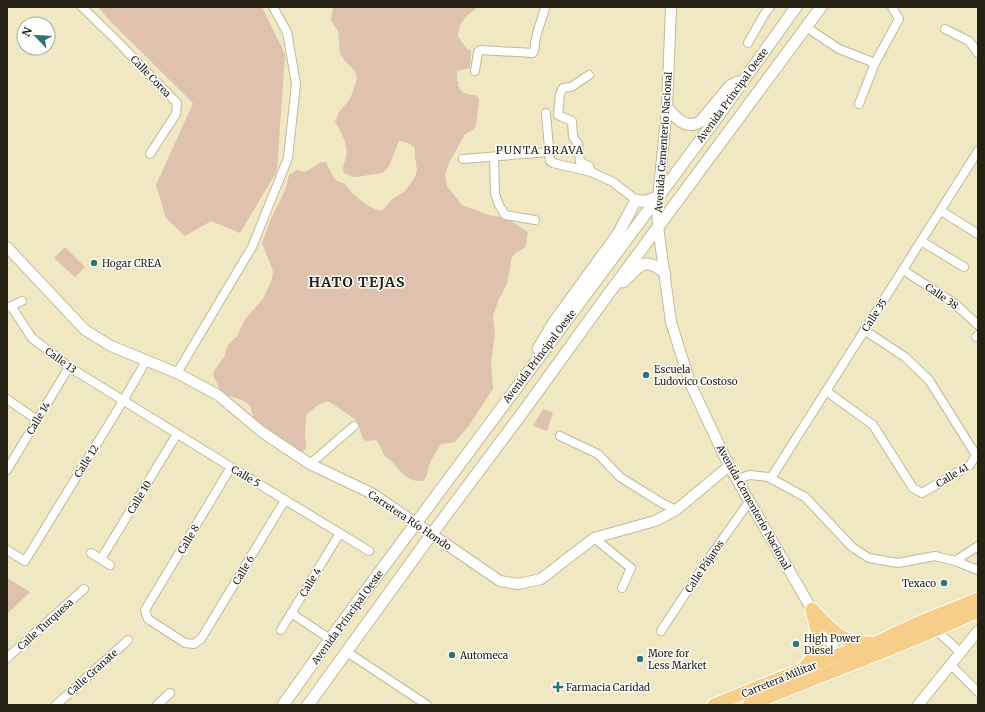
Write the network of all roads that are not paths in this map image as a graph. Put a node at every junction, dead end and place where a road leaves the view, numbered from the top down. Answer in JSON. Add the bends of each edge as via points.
{"nodes":[{"id":1,"x":82,"y":7,"type":"edge"},
{"id":2,"x":273,"y":7,"type":"edge"},
{"id":3,"x":545,"y":7,"type":"edge"},
{"id":4,"x":671,"y":7,"type":"edge"},
{"id":5,"x":770,"y":7,"type":"edge"},
{"id":6,"x":796,"y":7,"type":"edge"},
{"id":7,"x":820,"y":7,"type":"edge"},
{"id":8,"x":892,"y":7,"type":"edge"},
{"id":9,"x":806,"y":27,"type":"junction"},
{"id":10,"x":945,"y":29,"type":"dead end"},
{"id":11,"x":748,"y":43,"type":"dead end"},
{"id":12,"x":978,"y":53,"type":"edge"},
{"id":13,"x":875,"y":63,"type":"junction"},
{"id":14,"x":475,"y":71,"type":"dead end"},
{"id":15,"x":589,"y":76,"type":"dead end"},
{"id":16,"x":744,"y":79,"type":"junction"},
{"id":17,"x":859,"y":104,"type":"dead end"},
{"id":18,"x":667,"y":108,"type":"junction"},
{"id":19,"x":546,"y":113,"type":"dead end"},
{"id":20,"x":978,"y":151,"type":"edge"},
{"id":21,"x":549,"y":152,"type":"junction"},
{"id":22,"x":150,"y":154,"type":"dead end"},
{"id":23,"x":494,"y":157,"type":"junction"},
{"id":24,"x":463,"y":159,"type":"dead end"},
{"id":25,"x":591,"y":172,"type":"junction"},
{"id":26,"x":657,"y":197,"type":"junction"},
{"id":27,"x":636,"y":200,"type":"junction"},
{"id":28,"x":941,"y":210,"type":"junction"},
{"id":29,"x":535,"y":220,"type":"dead end"},
{"id":30,"x":658,"y":227,"type":"junction"},
{"id":31,"x":978,"y":234,"type":"edge"},
{"id":32,"x":921,"y":241,"type":"junction"},
{"id":33,"x":7,"y":247,"type":"edge"},
{"id":34,"x":964,"y":267,"type":"dead end"},
{"id":35,"x":903,"y":270,"type":"junction"},
{"id":36,"x":665,"y":273,"type":"junction"},
{"id":37,"x":604,"y":300,"type":"junction"},
{"id":38,"x":22,"y":301,"type":"dead end"},
{"id":39,"x":9,"y":307,"type":"edge"},
{"id":40,"x":978,"y":325,"type":"edge"},
{"id":41,"x":864,"y":330,"type":"junction"},
{"id":42,"x":146,"y":361,"type":"junction"},
{"id":43,"x":70,"y":367,"type":"junction"},
{"id":44,"x":177,"y":373,"type":"junction"},
{"id":45,"x":526,"y":374,"type":"junction"},
{"id":46,"x":826,"y":391,"type":"junction"},
{"id":47,"x":7,"y":399,"type":"edge"},
{"id":48,"x":123,"y":401,"type":"junction"},
{"id":49,"x":37,"y":420,"type":"junction"},
{"id":50,"x":354,"y":426,"type":"dead end"},
{"id":51,"x":177,"y":434,"type":"junction"},
{"id":52,"x":560,"y":436,"type":"dead end"},
{"id":53,"x":310,"y":464,"type":"junction"},
{"id":54,"x":728,"y":466,"type":"junction"},
{"id":55,"x":231,"y":467,"type":"junction"},
{"id":56,"x":7,"y":470,"type":"edge"},
{"id":57,"x":771,"y":478,"type":"junction"},
{"id":58,"x":736,"y":479,"type":"junction"},
{"id":59,"x":285,"y":500,"type":"junction"},
{"id":60,"x":748,"y":502,"type":"junction"},
{"id":61,"x":676,"y":510,"type":"junction"},
{"id":62,"x":416,"y":524,"type":"junction"},
{"id":63,"x":340,"y":533,"type":"junction"},
{"id":64,"x":432,"y":535,"type":"junction"},
{"id":65,"x":594,"y":538,"type":"junction"},
{"id":66,"x":978,"y":546,"type":"edge"},
{"id":67,"x":7,"y":550,"type":"edge"},
{"id":68,"x":369,"y":551,"type":"dead end"},
{"id":69,"x":91,"y":553,"type":"dead end"},
{"id":70,"x":101,"y":559,"type":"junction"},
{"id":71,"x":955,"y":560,"type":"junction"},
{"id":72,"x":110,"y":565,"type":"dead end"},
{"id":73,"x":978,"y":570,"type":"edge"},
{"id":74,"x":622,"y":588,"type":"dead end"},
{"id":75,"x":84,"y":589,"type":"dead end"},
{"id":76,"x":978,"y":599,"type":"edge"},
{"id":77,"x":812,"y":609,"type":"junction"},
{"id":78,"x":978,"y":611,"type":"edge"},
{"id":79,"x":291,"y":613,"type":"junction"},
{"id":80,"x":281,"y":630,"type":"dead end"},
{"id":81,"x":936,"y":630,"type":"junction"},
{"id":82,"x":978,"y":631,"type":"edge"},
{"id":83,"x":661,"y":632,"type":"dead end"},
{"id":84,"x":201,"y":639,"type":"joint"},
{"id":85,"x":330,"y":639,"type":"junction"},
{"id":86,"x":128,"y":640,"type":"dead end"},
{"id":87,"x":876,"y":643,"type":"junction"},
{"id":88,"x":348,"y":652,"type":"junction"},
{"id":89,"x":960,"y":652,"type":"junction"},
{"id":90,"x":7,"y":658,"type":"edge"},
{"id":91,"x":841,"y":661,"type":"junction"},
{"id":92,"x":950,"y":664,"type":"junction"},
{"id":93,"x":802,"y":669,"type":"junction"},
{"id":94,"x":978,"y":692,"type":"edge"},
{"id":95,"x":170,"y":693,"type":"dead end"},
{"id":96,"x":56,"y":705,"type":"edge"},
{"id":97,"x":157,"y":705,"type":"edge"},
{"id":98,"x":283,"y":705,"type":"edge"},
{"id":99,"x":308,"y":705,"type":"edge"},
{"id":100,"x":426,"y":705,"type":"edge"},
{"id":101,"x":714,"y":705,"type":"edge"},
{"id":102,"x":749,"y":705,"type":"edge"},
{"id":103,"x":918,"y":705,"type":"edge"}],
"edges":[{"from":1,"to":22,"type":"street","name":"Calle Corea","via":[[177,103],[176,114]]},
{"from":2,"to":44,"type":"street","via":[[287,32],[296,84],[288,158],[252,247]]},
{"from":3,"to":14,"type":"street","via":[[533,53],[480,50]]},
{"from":4,"to":18,"type":"street","name":"Avenida Cementerio Nacional"},
{"from":5,"to":11,"type":"street"},
{"from":6,"to":16,"type":"main road","name":"Avenida Principal Oeste"},
{"from":7,"to":9,"type":"main road","name":"Avenida Principal Oeste"},
{"from":8,"to":13,"type":"street","via":[[899,19]]},
{"from":9,"to":13,"type":"street","via":[[839,49]]},
{"from":9,"to":30,"type":"main road","name":"Avenida Principal Oeste"},
{"from":10,"to":12,"type":"street","via":[[969,41]]},
{"from":13,"to":17,"type":"street"},
{"from":15,"to":25,"type":"street","via":[[572,87],[563,88],[558,115],[572,121],[573,137],[578,144],[580,162],[589,166]]},
{"from":16,"to":18,"type":"main road","via":[[730,86],[695,125],[687,125]]},
{"from":16,"to":26,"type":"main road","name":"Avenida Principal Oeste"},
{"from":18,"to":26,"type":"street","name":"Avenida Cementerio Nacional"},
{"from":19,"to":21,"type":"street"},
{"from":20,"to":28,"type":"street","name":"Calle 35"},
{"from":21,"to":23,"type":"street"},
{"from":21,"to":25,"type":"street","via":[[550,161],[554,163]]},
{"from":23,"to":24,"type":"street"},
{"from":23,"to":29,"type":"street","via":[[495,194],[505,215]]},
{"from":25,"to":27,"type":"street","via":[[613,182]]},
{"from":26,"to":27,"type":"main road","via":[[644,202]]},
{"from":26,"to":30,"type":"street","name":"Avenida Cementerio Nacional"},
{"from":26,"to":45,"type":"main road","name":"Avenida Principal Oeste"},
{"from":27,"to":45,"type":"main road","via":[[618,234],[554,322]]},
{"from":28,"to":31,"type":"street"},
{"from":28,"to":32,"type":"street","name":"Calle 35"},
{"from":30,"to":36,"type":"street","name":"Avenida Cementerio Nacional"},
{"from":30,"to":37,"type":"main road","name":"Avenida Principal Oeste"},
{"from":32,"to":34,"type":"street"},
{"from":32,"to":35,"type":"street","name":"Calle 35"},
{"from":33,"to":42,"type":"street","name":"Carretera Río Hondo","via":[[85,330],[111,346]]},
{"from":35,"to":40,"type":"street","name":"Calle 38","via":[[954,303]]},
{"from":35,"to":41,"type":"street","name":"Calle 35"},
{"from":36,"to":37,"type":"main road","via":[[654,265],[641,266]]},
{"from":36,"to":54,"type":"street","name":"Avenida Cementerio Nacional","via":[[672,322],[690,383]]},
{"from":37,"to":64,"type":"main road","name":"Avenida Principal Oeste"},
{"from":38,"to":39,"type":"street"},
{"from":39,"to":43,"type":"street","name":"Calle 13","via":[[32,338]]},
{"from":41,"to":46,"type":"street","name":"Calle 35"},
{"from":41,"to":46,"type":"street","name":"Calle 41","via":[[905,357],[929,380],[976,455],[970,465],[922,493],[914,488],[873,425]]},
{"from":42,"to":44,"type":"street","name":"Carretera Río Hondo"},
{"from":42,"to":48,"type":"street","name":"Calle 12"},
{"from":43,"to":48,"type":"street","name":"Calle 13"},
{"from":43,"to":49,"type":"street","name":"Calle 14"},
{"from":44,"to":53,"type":"street","name":"Carretera Río Hondo","via":[[218,395],[262,432]]},
{"from":45,"to":62,"type":"main road","name":"Avenida Principal Oeste"},
{"from":46,"to":57,"type":"street","name":"Calle 35"},
{"from":47,"to":49,"type":"street"},
{"from":48,"to":51,"type":"street","name":"Calle 5"},
{"from":48,"to":67,"type":"street","name":"Calle 12","via":[[25,561]]},
{"from":49,"to":56,"type":"street","name":"Calle 14"},
{"from":50,"to":53,"type":"street"},
{"from":51,"to":55,"type":"street","name":"Calle 5"},
{"from":51,"to":70,"type":"street","name":"Calle 10"},
{"from":52,"to":61,"type":"street","via":[[598,454],[620,477]]},
{"from":53,"to":62,"type":"street","name":"Carretera Río Hondo","via":[[373,494]]},
{"from":54,"to":58,"type":"street","name":"Avenida Cementerio Nacional"},
{"from":54,"to":61,"type":"street","name":"Carretera Río Hondo"},
{"from":55,"to":59,"type":"street","name":"Calle 5"},
{"from":55,"to":84,"type":"street","name":"Calle 8","via":[[145,610],[148,619],[185,643],[194,644]]},
{"from":57,"to":58,"type":"street","via":[[750,475]]},
{"from":57,"to":71,"type":"street","via":[[805,497],[852,546],[869,558],[898,563],[935,556]]},
{"from":58,"to":60,"type":"street","name":"Avenida Cementerio Nacional"},
{"from":59,"to":63,"type":"street","name":"Calle 5"},
{"from":59,"to":84,"type":"street","name":"Calle 6"},
{"from":60,"to":77,"type":"street","name":"Avenida Cementerio Nacional"},
{"from":60,"to":83,"type":"street","name":"Calle Pájaros"},
{"from":61,"to":65,"type":"street","name":"Carretera Río Hondo","via":[[655,521]]},
{"from":62,"to":64,"type":"street","name":"Carretera Río Hondo"},
{"from":62,"to":85,"type":"main road","name":"Avenida Principal Oeste"},
{"from":63,"to":68,"type":"street","name":"Calle 5"},
{"from":63,"to":79,"type":"street","name":"Calle 4"},
{"from":64,"to":65,"type":"street","name":"Carretera Río Hondo","via":[[500,581],[518,584],[541,579]]},
{"from":64,"to":88,"type":"main road","name":"Avenida Principal Oeste"},
{"from":65,"to":74,"type":"street","via":[[631,568]]},
{"from":66,"to":71,"type":"street"},
{"from":69,"to":70,"type":"street"},
{"from":70,"to":72,"type":"street"},
{"from":71,"to":73,"type":"street"},
{"from":75,"to":90,"type":"street","name":"Calle Turquesa"},
{"from":76,"to":87,"type":"main road","name":"Carretera Militar"},
{"from":77,"to":87,"type":"main road","via":[[843,639]]},
{"from":77,"to":91,"type":"street","name":"Avenida Cementerio Nacional"},
{"from":77,"to":93,"type":"main road","via":[[818,633],[817,648],[812,660]]},
{"from":78,"to":81,"type":"main road","name":"Carretera Militar"},
{"from":79,"to":80,"type":"street","name":"Calle 4"},
{"from":79,"to":85,"type":"street"},
{"from":81,"to":89,"type":"street"},
{"from":81,"to":91,"type":"main road","name":"Carretera Militar"},
{"from":82,"to":89,"type":"street"},
{"from":85,"to":98,"type":"main road","name":"Avenida Principal Oeste"},
{"from":86,"to":96,"type":"street","name":"Calle Granate"},
{"from":87,"to":91,"type":"main road","name":"Carretera Militar"},
{"from":88,"to":99,"type":"main road","name":"Avenida Principal Oeste"},
{"from":88,"to":100,"type":"street"},
{"from":89,"to":92,"type":"street"},
{"from":91,"to":93,"type":"main road","name":"Carretera Militar"},
{"from":91,"to":102,"type":"main road","name":"Carretera Militar"},
{"from":92,"to":94,"type":"street"},
{"from":92,"to":103,"type":"street"},
{"from":93,"to":101,"type":"main road","name":"Carretera Militar"},
{"from":95,"to":97,"type":"street"}]}
